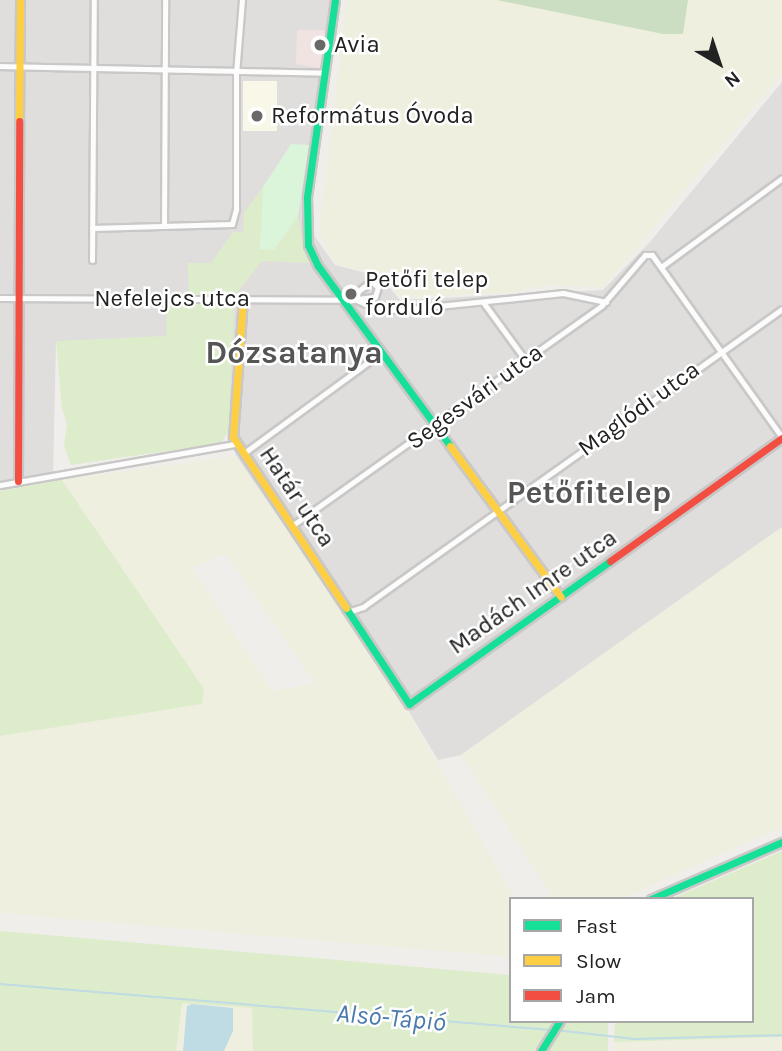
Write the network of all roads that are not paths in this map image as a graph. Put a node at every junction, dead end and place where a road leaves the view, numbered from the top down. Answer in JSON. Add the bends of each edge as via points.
{"nodes":[{"id":1,"x":20,"y":0,"type":"edge"},
{"id":2,"x":94,"y":0,"type":"edge"},
{"id":3,"x":165,"y":0,"type":"edge"},
{"id":4,"x":242,"y":0,"type":"edge"},
{"id":5,"x":335,"y":0,"type":"edge"},
{"id":6,"x":0,"y":66,"type":"edge"},
{"id":7,"x":19,"y":66,"type":"junction"},
{"id":8,"x":93,"y":67,"type":"junction"},
{"id":9,"x":165,"y":68,"type":"junction"},
{"id":10,"x":236,"y":69,"type":"junction"},
{"id":11,"x":325,"y":73,"type":"junction"},
{"id":12,"x":782,"y":178,"type":"edge"},
{"id":13,"x":164,"y":225,"type":"junction"},
{"id":14,"x":92,"y":228,"type":"junction"},
{"id":15,"x":92,"y":260,"type":"dead end"},
{"id":16,"x":661,"y":267,"type":"junction"},
{"id":17,"x":0,"y":298,"type":"edge"},
{"id":18,"x":19,"y":298,"type":"junction"},
{"id":19,"x":243,"y":299,"type":"junction"},
{"id":20,"x":349,"y":300,"type":"junction"},
{"id":21,"x":483,"y":302,"type":"junction"},
{"id":22,"x":606,"y":302,"type":"junction"},
{"id":23,"x":782,"y":309,"type":"edge"},
{"id":24,"x":721,"y":350,"type":"junction"},
{"id":25,"x":382,"y":352,"type":"junction"},
{"id":26,"x":526,"y":361,"type":"junction"},
{"id":27,"x":436,"y":426,"type":"junction"},
{"id":28,"x":782,"y":437,"type":"edge"},
{"id":29,"x":236,"y":444,"type":"junction"},
{"id":30,"x":244,"y":453,"type":"junction"},
{"id":31,"x":18,"y":481,"type":"junction"},
{"id":32,"x":0,"y":485,"type":"edge"},
{"id":33,"x":496,"y":511,"type":"junction"},
{"id":34,"x":293,"y":525,"type":"junction"},
{"id":35,"x":561,"y":597,"type":"junction"},
{"id":36,"x":351,"y":611,"type":"junction"},
{"id":37,"x":409,"y":704,"type":"joint"},
{"id":38,"x":782,"y":842,"type":"edge"},
{"id":39,"x":656,"y":897,"type":"edge"},
{"id":40,"x":559,"y":1024,"type":"edge"},
{"id":41,"x":541,"y":1051,"type":"edge"}],
"edges":[{"from":1,"to":7,"type":"street"},
{"from":2,"to":8,"type":"street"},
{"from":3,"to":9,"type":"street"},
{"from":4,"to":10,"type":"street"},
{"from":5,"to":11,"type":"street"},
{"from":6,"to":7,"type":"street"},
{"from":7,"to":8,"type":"street"},
{"from":7,"to":18,"type":"street"},
{"from":8,"to":9,"type":"street"},
{"from":8,"to":14,"type":"street"},
{"from":9,"to":10,"type":"street"},
{"from":9,"to":13,"type":"street"},
{"from":10,"to":11,"type":"street"},
{"from":10,"to":13,"type":"street","via":[[235,219],[227,226]]},
{"from":11,"to":20,"type":"street","via":[[305,227],[318,266]]},
{"from":12,"to":16,"type":"street"},
{"from":13,"to":14,"type":"street"},
{"from":14,"to":15,"type":"street"},
{"from":16,"to":22,"type":"street","name":"Segesvári utca","via":[[652,254],[645,255]]},
{"from":16,"to":24,"type":"street"},
{"from":17,"to":18,"type":"street","name":"Nefelejcs utca"},
{"from":18,"to":19,"type":"street","name":"Nefelejcs utca"},
{"from":18,"to":31,"type":"street"},
{"from":19,"to":20,"type":"street","name":"Nefelejcs utca"},
{"from":19,"to":29,"type":"street"},
{"from":20,"to":20,"type":"street","via":[[367,282],[378,286],[375,297]]},
{"from":20,"to":21,"type":"street","via":[[399,310]]},
{"from":20,"to":25,"type":"street"},
{"from":21,"to":22,"type":"street","via":[[563,293]]},
{"from":21,"to":26,"type":"street"},
{"from":22,"to":26,"type":"street","name":"Segesvári utca"},
{"from":23,"to":24,"type":"street","name":"Maglódi utca"},
{"from":24,"to":28,"type":"street"},
{"from":24,"to":33,"type":"street","name":"Maglódi utca"},
{"from":25,"to":27,"type":"street"},
{"from":25,"to":30,"type":"street"},
{"from":26,"to":27,"type":"street","name":"Segesvári utca"},
{"from":27,"to":33,"type":"street"},
{"from":27,"to":34,"type":"street","name":"Segesvári utca"},
{"from":28,"to":35,"type":"street","name":"Madách Imre utca"},
{"from":29,"to":30,"type":"street","name":"Határ utca"},
{"from":29,"to":31,"type":"street","name":"Határ utca"},
{"from":30,"to":34,"type":"street","name":"Határ utca"},
{"from":31,"to":32,"type":"street","name":"Határ utca"},
{"from":33,"to":35,"type":"street"},
{"from":33,"to":36,"type":"street","name":"Maglódi utca","via":[[363,607]]},
{"from":34,"to":36,"type":"street","name":"Határ utca"},
{"from":35,"to":37,"type":"street","name":"Madách Imre utca"},
{"from":36,"to":37,"type":"street","name":"Határ utca"},
{"from":38,"to":39,"type":"street"},
{"from":40,"to":41,"type":"street"}]}
